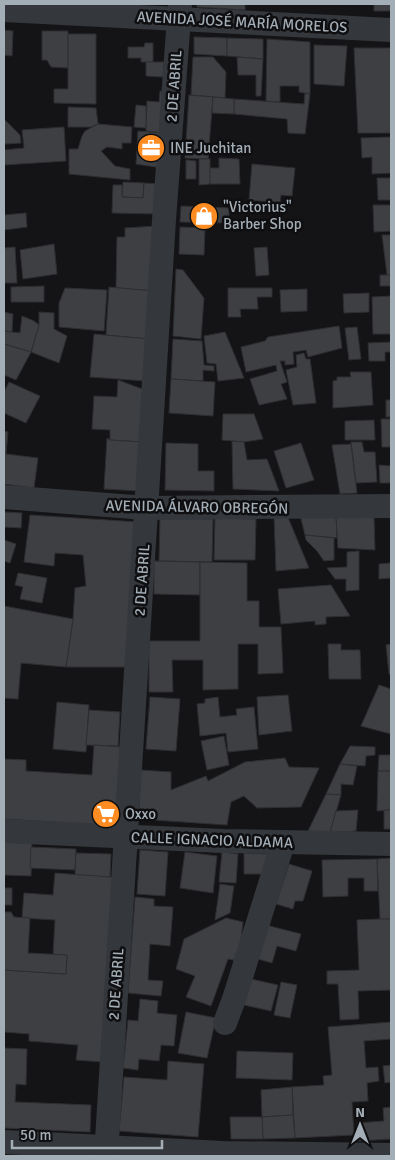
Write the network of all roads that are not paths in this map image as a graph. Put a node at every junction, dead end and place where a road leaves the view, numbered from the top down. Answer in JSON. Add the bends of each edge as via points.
{"nodes":[{"id":1,"x":4,"y":10,"type":"edge"},
{"id":2,"x":179,"y":12,"type":"edge"},
{"id":3,"x":391,"y":30,"type":"edge"},
{"id":4,"x":4,"y":498,"type":"edge"},
{"id":5,"x":391,"y":506,"type":"edge"},
{"id":6,"x":146,"y":508,"type":"junction"},
{"id":7,"x":4,"y":831,"type":"edge"},
{"id":8,"x":125,"y":837,"type":"junction"},
{"id":9,"x":283,"y":843,"type":"junction"},
{"id":10,"x":391,"y":844,"type":"edge"},
{"id":11,"x":225,"y":1023,"type":"dead end"},
{"id":12,"x":4,"y":1142,"type":"edge"},
{"id":13,"x":106,"y":1152,"type":"edge"},
{"id":14,"x":391,"y":1155,"type":"edge"}],
"edges":[{"from":1,"to":2,"type":"street","name":"AVENIDA JOSÉ MARÍA MORELOS"},
{"from":2,"to":3,"type":"street","name":"AVENIDA JOSÉ MARÍA MORELOS"},
{"from":2,"to":6,"type":"street","name":"2 DE ABRIL"},
{"from":4,"to":6,"type":"street","name":"AVENIDA ÁLVARO OBREGÓN"},
{"from":5,"to":6,"type":"street","name":"AVENIDA ÁLVARO OBREGÓN"},
{"from":6,"to":8,"type":"street","name":"2 DE ABRIL"},
{"from":7,"to":8,"type":"street","name":"CALLE IGNACIO ALDAMA"},
{"from":8,"to":9,"type":"street","name":"CALLE IGNACIO ALDAMA"},
{"from":8,"to":13,"type":"street","name":"2 DE ABRIL"},
{"from":9,"to":10,"type":"street","name":"CALLE IGNACIO ALDAMA"},
{"from":9,"to":11,"type":"street"},
{"from":12,"to":13,"type":"street"},
{"from":13,"to":14,"type":"street"}]}
